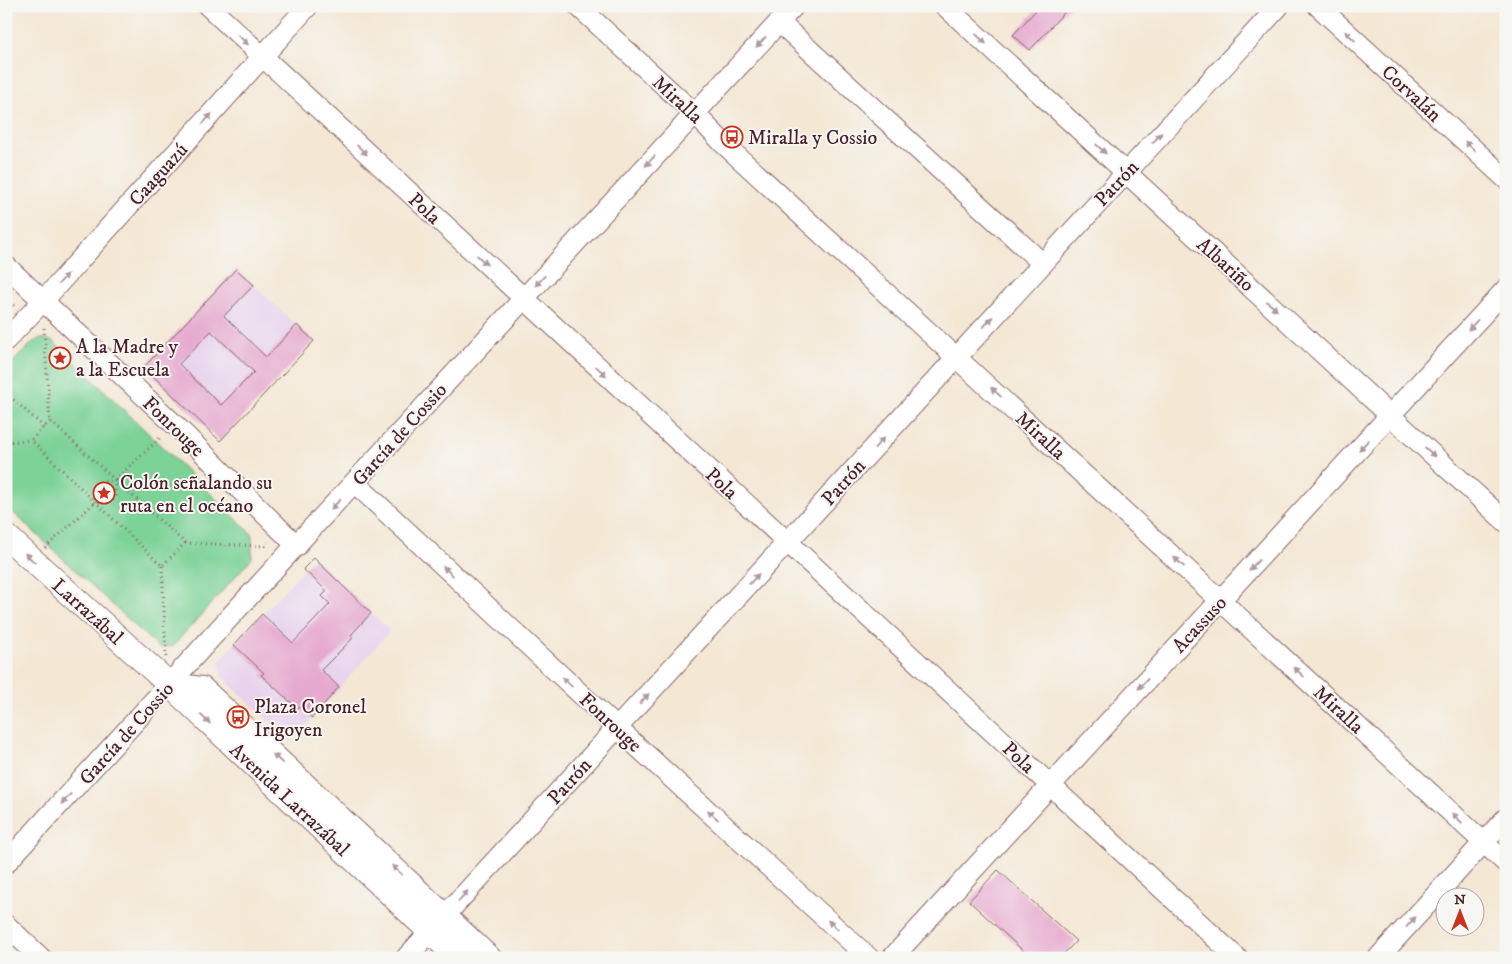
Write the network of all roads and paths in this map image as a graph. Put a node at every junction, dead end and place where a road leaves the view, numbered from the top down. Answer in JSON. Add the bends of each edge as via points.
{"nodes":[{"id":1,"x":208,"y":6,"type":"edge"},
{"id":2,"x":308,"y":6,"type":"edge"},
{"id":3,"x":578,"y":6,"type":"edge"},
{"id":4,"x":794,"y":6,"type":"edge"},
{"id":5,"x":945,"y":6,"type":"edge"},
{"id":6,"x":1278,"y":6,"type":"edge"},
{"id":7,"x":1318,"y":6,"type":"edge"},
{"id":8,"x":779,"y":22,"type":"junction"},
{"id":9,"x":262,"y":58,"type":"junction"},
{"id":10,"x":694,"y":113,"type":"junction"},
{"id":11,"x":1126,"y":172,"type":"junction"},
{"id":12,"x":1506,"y":179,"type":"edge"},
{"id":13,"x":1042,"y":263,"type":"junction"},
{"id":14,"x":6,"y":266,"type":"edge"},
{"id":15,"x":1506,"y":289,"type":"edge"},
{"id":16,"x":523,"y":299,"type":"junction"},
{"id":17,"x":50,"y":308,"type":"junction"},
{"id":18,"x":6,"y":340,"type":"edge"},
{"id":19,"x":957,"y":357,"type":"junction"},
{"id":20,"x":6,"y":393,"type":"edge"},
{"id":21,"x":1391,"y":415,"type":"junction"},
{"id":22,"x":50,"y":421,"type":"junction"},
{"id":23,"x":176,"y":426,"type":"junction"},
{"id":24,"x":44,"y":427,"type":"junction"},
{"id":25,"x":31,"y":440,"type":"junction"},
{"id":26,"x":6,"y":442,"type":"edge"},
{"id":27,"x":115,"y":480,"type":"junction"},
{"id":28,"x":355,"y":483,"type":"junction"},
{"id":29,"x":94,"y":503,"type":"junction"},
{"id":30,"x":1506,"y":522,"type":"edge"},
{"id":31,"x":281,"y":530,"type":"junction"},
{"id":32,"x":6,"y":536,"type":"edge"},
{"id":33,"x":787,"y":543,"type":"junction"},
{"id":34,"x":185,"y":544,"type":"junction"},
{"id":35,"x":297,"y":546,"type":"junction"},
{"id":36,"x":33,"y":562,"type":"junction"},
{"id":37,"x":162,"y":566,"type":"junction"},
{"id":38,"x":1221,"y":600,"type":"junction"},
{"id":39,"x":161,"y":678,"type":"junction"},
{"id":40,"x":617,"y":728,"type":"junction"},
{"id":41,"x":1049,"y":785,"type":"junction"},
{"id":42,"x":1506,"y":818,"type":"edge"},
{"id":43,"x":1484,"y":842,"type":"junction"},
{"id":44,"x":1506,"y":862,"type":"edge"},
{"id":45,"x":6,"y":863,"type":"edge"},
{"id":46,"x":437,"y":924,"type":"junction"},
{"id":47,"x":6,"y":926,"type":"edge"},
{"id":48,"x":41,"y":958,"type":"edge"},
{"id":49,"x":406,"y":958,"type":"edge"},
{"id":50,"x":458,"y":958,"type":"edge"},
{"id":51,"x":489,"y":958,"type":"edge"},
{"id":52,"x":869,"y":958,"type":"edge"},
{"id":53,"x":892,"y":958,"type":"edge"},
{"id":54,"x":1237,"y":958,"type":"edge"},
{"id":55,"x":1378,"y":958,"type":"edge"}],
"edges":[{"from":1,"to":9,"type":"street","name":"Pola","one_way":true},
{"from":2,"to":9,"type":"street","name":"Caaguazú"},
{"from":3,"to":10,"type":"street","name":"Miralla"},
{"from":4,"to":8,"type":"street","name":"García de Cossio"},
{"from":5,"to":11,"type":"street","name":"Albariño","one_way":true},
{"from":11,"to":6,"type":"street","name":"Patrón","one_way":true},
{"from":12,"to":7,"type":"street","name":"Corvalán","one_way":true},
{"from":8,"to":10,"type":"street","name":"García de Cossio","one_way":true},
{"from":8,"to":13,"type":"street"},
{"from":9,"to":16,"type":"street","name":"Pola","one_way":true},
{"from":17,"to":9,"type":"street","name":"Caaguazú","one_way":true},
{"from":10,"to":16,"type":"street","name":"García de Cossio","one_way":true},
{"from":10,"to":19,"type":"street","name":"Miralla"},
{"from":11,"to":13,"type":"street","name":"Patrón"},
{"from":11,"to":21,"type":"street","name":"Albariño","one_way":true},
{"from":19,"to":13,"type":"street","name":"Patrón","one_way":true},
{"from":14,"to":17,"type":"street","name":"Fonrouge"},
{"from":15,"to":21,"type":"street","name":"Acassuso","one_way":true},
{"from":16,"to":28,"type":"street","name":"García de Cossio"},
{"from":16,"to":33,"type":"street","name":"Pola","one_way":true},
{"from":17,"to":18,"type":"street","name":"Caaguazú"},
{"from":17,"to":22,"type":"path","via":[[43,328]]},
{"from":17,"to":23,"type":"street","name":"Fonrouge"},
{"from":33,"to":19,"type":"street","name":"Patrón","one_way":true},
{"from":38,"to":19,"type":"street","name":"Miralla","one_way":true},
{"from":20,"to":24,"type":"path"},
{"from":21,"to":30,"type":"street","name":"Albariño","one_way":true},
{"from":21,"to":38,"type":"street","name":"Acassuso","one_way":true},
{"from":22,"to":24,"type":"path"},
{"from":22,"to":27,"type":"path"},
{"from":23,"to":27,"type":"path"},
{"from":23,"to":31,"type":"street","name":"Fonrouge"},
{"from":24,"to":25,"type":"path"},
{"from":25,"to":26,"type":"path"},
{"from":25,"to":29,"type":"path"},
{"from":27,"to":29,"type":"path","via":[[114,499]]},
{"from":27,"to":29,"type":"path","via":[[96,482]]},
{"from":27,"to":34,"type":"path"},
{"from":28,"to":35,"type":"street","name":"García de Cossio","one_way":true},
{"from":40,"to":28,"type":"street","name":"Fonrouge","one_way":true},
{"from":29,"to":36,"type":"path","via":[[48,544]]},
{"from":29,"to":37,"type":"path"},
{"from":31,"to":34,"type":"path","via":[[265,546]]},
{"from":31,"to":35,"type":"street","name":"Fonrouge"},
{"from":36,"to":32,"type":"street","name":"Larrazábal","one_way":true},
{"from":40,"to":33,"type":"street","name":"Patrón","one_way":true},
{"from":33,"to":41,"type":"street","name":"Pola"},
{"from":34,"to":37,"type":"path"},
{"from":35,"to":39,"type":"street","name":"García de Cossio"},
{"from":36,"to":39,"type":"street","name":"Larrazábal"},
{"from":37,"to":39,"type":"path","via":[[167,655]]},
{"from":38,"to":41,"type":"street","name":"Acassuso","one_way":true},
{"from":43,"to":38,"type":"street","name":"Miralla","one_way":true},
{"from":39,"to":45,"type":"street","name":"García de Cossio","one_way":true},
{"from":39,"to":46,"type":"street","name":"Avenida Larrazábal"},
{"from":46,"to":40,"type":"street","name":"Patrón","one_way":true},
{"from":52,"to":40,"type":"street","name":"Fonrouge","one_way":true},
{"from":41,"to":53,"type":"street","name":"Acassuso"},
{"from":41,"to":54,"type":"street","name":"Pola"},
{"from":42,"to":43,"type":"street"},
{"from":43,"to":44,"type":"street","name":"Miralla"},
{"from":55,"to":43,"type":"street","one_way":true},
{"from":46,"to":49,"type":"street","name":"Patrón"},
{"from":46,"to":50,"type":"street","name":"Avenida Larrazábal"},
{"from":46,"to":51,"type":"street","name":"Avenida Larrazábal"},
{"from":47,"to":48,"type":"street"}]}
